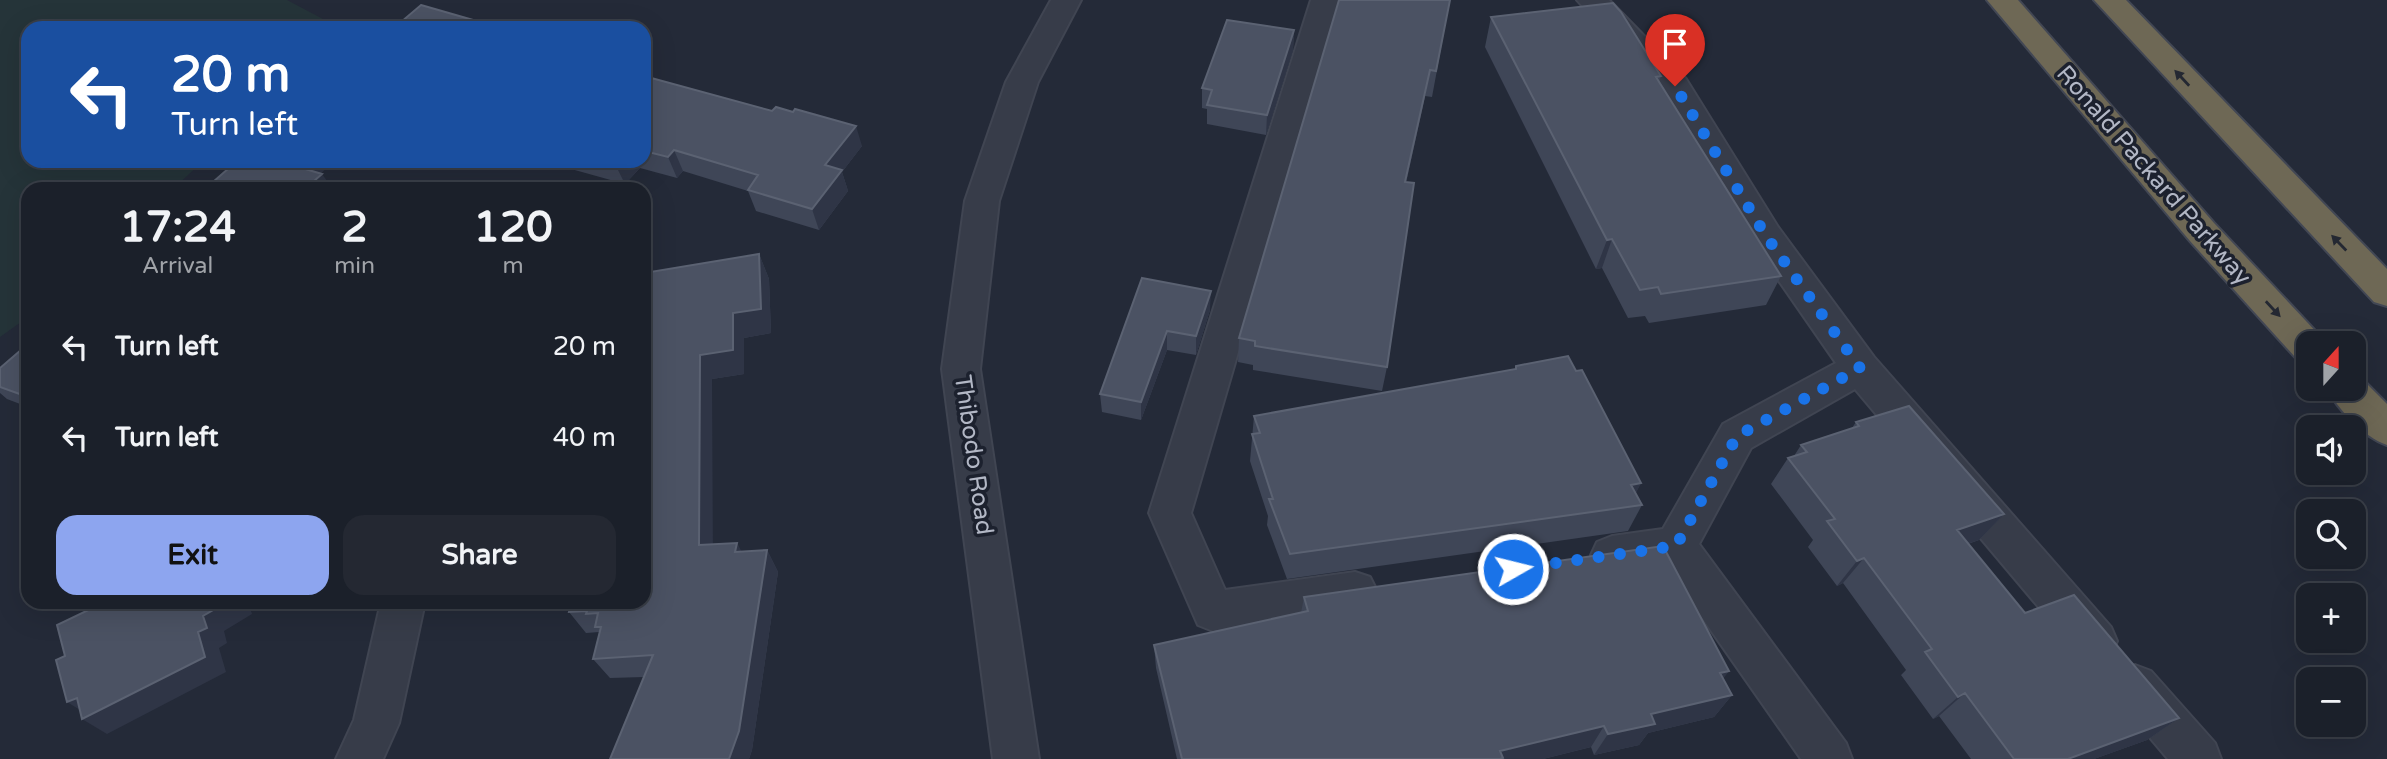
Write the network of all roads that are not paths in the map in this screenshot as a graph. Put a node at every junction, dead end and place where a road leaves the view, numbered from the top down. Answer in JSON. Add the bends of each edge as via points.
{"nodes":[{"id":1,"x":1066,"y":0,"type":"edge"},
{"id":2,"x":1326,"y":0,"type":"edge"},
{"id":3,"x":1592,"y":0,"type":"edge"},
{"id":4,"x":2002,"y":0,"type":"edge"},
{"id":5,"x":2109,"y":0,"type":"edge"},
{"id":6,"x":2387,"y":292,"type":"edge"},
{"id":7,"x":2296,"y":334,"type":"edge"},
{"id":8,"x":1860,"y":368,"type":"junction"},
{"id":9,"x":2359,"y":401,"type":"edge"},
{"id":10,"x":2387,"y":429,"type":"edge"},
{"id":11,"x":1676,"y":546,"type":"junction"},
{"id":12,"x":1581,"y":559,"type":"edge"},
{"id":13,"x":1390,"y":586,"type":"edge"},
{"id":14,"x":400,"y":609,"type":"edge"},
{"id":15,"x":359,"y":759,"type":"edge"},
{"id":16,"x":1016,"y":759,"type":"edge"},
{"id":17,"x":1829,"y":759,"type":"edge"},
{"id":18,"x":2198,"y":759,"type":"edge"}],
"edges":[{"from":1,"to":16,"type":"street","name":"Thibodo Road","via":[[1022,82],[982,201],[961,369]]},
{"from":2,"to":13,"type":"street","via":[[1170,513],[1213,611]]},
{"from":3,"to":8,"type":"street","via":[[1675,86],[1766,236]]},
{"from":4,"to":7,"type":"highway","name":"Ronald Packard Parkway","one_way":true},
{"from":6,"to":5,"type":"highway","one_way":true},
{"from":8,"to":11,"type":"street","via":[[1737,436]]},
{"from":8,"to":18,"type":"street"},
{"from":9,"to":10,"type":"highway"},
{"from":11,"to":12,"type":"street"},
{"from":11,"to":17,"type":"street"},
{"from":14,"to":15,"type":"street","via":[[376,723]]}]}
